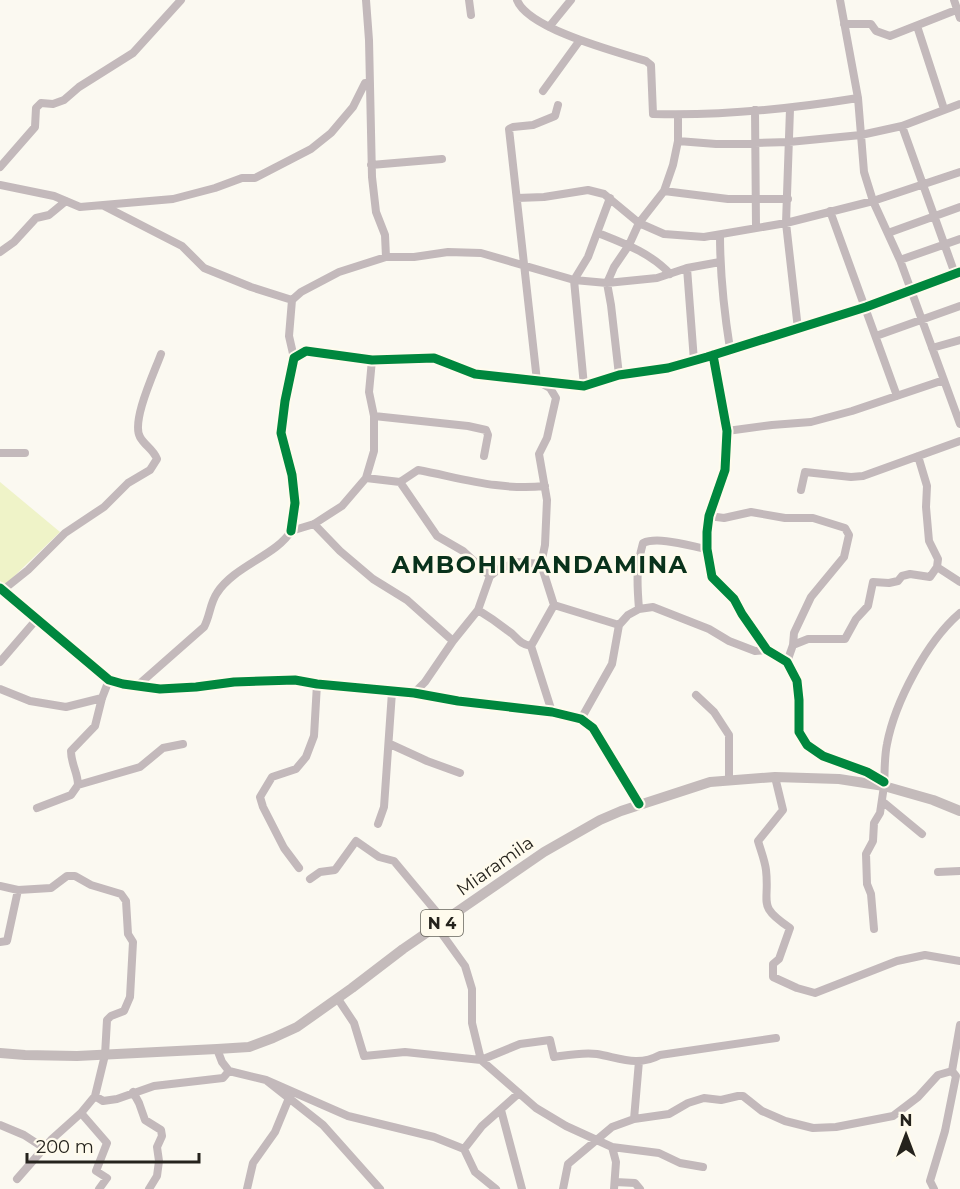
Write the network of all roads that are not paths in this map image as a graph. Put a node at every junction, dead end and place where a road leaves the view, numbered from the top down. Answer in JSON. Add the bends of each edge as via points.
{"nodes":[{"id":1,"x":181,"y":0,"type":"edge"},
{"id":2,"x":366,"y":0,"type":"edge"},
{"id":3,"x":469,"y":0,"type":"edge"},
{"id":4,"x":517,"y":0,"type":"edge"},
{"id":5,"x":571,"y":0,"type":"edge"},
{"id":6,"x":840,"y":0,"type":"edge"},
{"id":7,"x":954,"y":0,"type":"edge"},
{"id":8,"x":958,"y":14,"type":"edge"},
{"id":9,"x":471,"y":15,"type":"dead end"},
{"id":10,"x":844,"y":24,"type":"junction"},
{"id":11,"x":917,"y":26,"type":"junction"},
{"id":12,"x":549,"y":27,"type":"junction"},
{"id":13,"x":580,"y":40,"type":"junction"},
{"id":14,"x":370,"y":83,"type":"junction"},
{"id":15,"x":543,"y":91,"type":"dead end"},
{"id":16,"x":858,"y":98,"type":"junction"},
{"id":17,"x":960,"y":104,"type":"edge"},
{"id":18,"x":558,"y":105,"type":"dead end"},
{"id":19,"x":790,"y":109,"type":"junction"},
{"id":20,"x":944,"y":109,"type":"junction"},
{"id":21,"x":755,"y":110,"type":"junction"},
{"id":22,"x":678,"y":115,"type":"junction"},
{"id":23,"x":902,"y":126,"type":"junction"},
{"id":24,"x":861,"y":135,"type":"junction"},
{"id":25,"x":678,"y":141,"type":"junction"},
{"id":26,"x":755,"y":142,"type":"junction"},
{"id":27,"x":789,"y":142,"type":"junction"},
{"id":28,"x":442,"y":159,"type":"dead end"},
{"id":29,"x":371,"y":165,"type":"junction"},
{"id":30,"x":0,"y":167,"type":"edge"},
{"id":31,"x":960,"y":172,"type":"edge"},
{"id":32,"x":923,"y":184,"type":"junction"},
{"id":33,"x":0,"y":185,"type":"edge"},
{"id":34,"x":664,"y":191,"type":"junction"},
{"id":35,"x":517,"y":198,"type":"junction"},
{"id":36,"x":610,"y":198,"type":"junction"},
{"id":37,"x":755,"y":199,"type":"junction"},
{"id":38,"x":788,"y":199,"type":"junction"},
{"id":39,"x":66,"y":201,"type":"junction"},
{"id":40,"x":873,"y":201,"type":"junction"},
{"id":41,"x":104,"y":205,"type":"junction"},
{"id":42,"x":960,"y":207,"type":"edge"},
{"id":43,"x":831,"y":211,"type":"junction"},
{"id":44,"x":934,"y":215,"type":"junction"},
{"id":45,"x":639,"y":223,"type":"junction"},
{"id":46,"x":786,"y":223,"type":"junction"},
{"id":47,"x":756,"y":227,"type":"junction"},
{"id":48,"x":598,"y":233,"type":"junction"},
{"id":49,"x":888,"y":233,"type":"junction"},
{"id":50,"x":720,"y":235,"type":"junction"},
{"id":51,"x":960,"y":239,"type":"edge"},
{"id":52,"x":945,"y":244,"type":"junction"},
{"id":53,"x":629,"y":245,"type":"junction"},
{"id":54,"x":0,"y":252,"type":"edge"},
{"id":55,"x":386,"y":257,"type":"junction"},
{"id":56,"x":900,"y":260,"type":"junction"},
{"id":57,"x":720,"y":262,"type":"junction"},
{"id":58,"x":526,"y":265,"type":"junction"},
{"id":59,"x":687,"y":268,"type":"junction"},
{"id":60,"x":958,"y":273,"type":"edge"},
{"id":61,"x":670,"y":274,"type":"junction"},
{"id":62,"x":574,"y":280,"type":"junction"},
{"id":63,"x":607,"y":283,"type":"junction"},
{"id":64,"x":909,"y":290,"type":"junction"},
{"id":65,"x":292,"y":300,"type":"junction"},
{"id":66,"x":960,"y":306,"type":"edge"},
{"id":67,"x":866,"y":307,"type":"junction"},
{"id":68,"x":921,"y":320,"type":"junction"},
{"id":69,"x":798,"y":329,"type":"junction"},
{"id":70,"x":876,"y":336,"type":"junction"},
{"id":71,"x":960,"y":340,"type":"edge"},
{"id":72,"x":932,"y":348,"type":"junction"},
{"id":73,"x":730,"y":349,"type":"junction"},
{"id":74,"x":161,"y":354,"type":"dead end"},
{"id":75,"x":713,"y":355,"type":"junction"},
{"id":76,"x":294,"y":358,"type":"junction"},
{"id":77,"x":372,"y":360,"type":"junction"},
{"id":78,"x":694,"y":361,"type":"junction"},
{"id":79,"x":619,"y":375,"type":"junction"},
{"id":80,"x":944,"y":380,"type":"junction"},
{"id":81,"x":537,"y":381,"type":"junction"},
{"id":82,"x":584,"y":386,"type":"junction"},
{"id":83,"x":897,"y":396,"type":"junction"},
{"id":84,"x":374,"y":416,"type":"junction"},
{"id":85,"x":960,"y":424,"type":"edge"},
{"id":86,"x":728,"y":431,"type":"junction"},
{"id":87,"x":960,"y":441,"type":"edge"},
{"id":88,"x":0,"y":453,"type":"edge"},
{"id":89,"x":25,"y":453,"type":"dead end"},
{"id":90,"x":484,"y":456,"type":"dead end"},
{"id":91,"x":918,"y":456,"type":"junction"},
{"id":92,"x":366,"y":478,"type":"junction"},
{"id":93,"x":400,"y":483,"type":"junction"},
{"id":94,"x":545,"y":486,"type":"junction"},
{"id":95,"x":801,"y":490,"type":"dead end"},
{"id":96,"x":709,"y":516,"type":"junction"},
{"id":97,"x":315,"y":524,"type":"junction"},
{"id":98,"x":291,"y":531,"type":"junction"},
{"id":99,"x":707,"y":549,"type":"junction"},
{"id":100,"x":541,"y":564,"type":"junction"},
{"id":101,"x":937,"y":567,"type":"junction"},
{"id":102,"x":490,"y":576,"type":"junction"},
{"id":103,"x":960,"y":582,"type":"edge"},
{"id":104,"x":2,"y":589,"type":"edge"},
{"id":105,"x":554,"y":605,"type":"junction"},
{"id":106,"x":639,"y":609,"type":"junction"},
{"id":107,"x":478,"y":610,"type":"junction"},
{"id":108,"x":960,"y":613,"type":"edge"},
{"id":109,"x":36,"y":620,"type":"junction"},
{"id":110,"x":619,"y":625,"type":"junction"},
{"id":111,"x":453,"y":641,"type":"junction"},
{"id":112,"x":793,"y":645,"type":"junction"},
{"id":113,"x":531,"y":646,"type":"junction"},
{"id":114,"x":767,"y":650,"type":"junction"},
{"id":115,"x":0,"y":662,"type":"edge"},
{"id":116,"x":787,"y":662,"type":"junction"},
{"id":117,"x":110,"y":680,"type":"junction"},
{"id":118,"x":317,"y":684,"type":"junction"},
{"id":119,"x":137,"y":686,"type":"junction"},
{"id":120,"x":0,"y":689,"type":"edge"},
{"id":121,"x":392,"y":692,"type":"junction"},
{"id":122,"x":414,"y":693,"type":"junction"},
{"id":123,"x":696,"y":695,"type":"dead end"},
{"id":124,"x":102,"y":698,"type":"junction"},
{"id":125,"x":552,"y":712,"type":"junction"},
{"id":126,"x":581,"y":719,"type":"junction"},
{"id":127,"x":183,"y":744,"type":"dead end"},
{"id":128,"x":390,"y":744,"type":"junction"},
{"id":129,"x":460,"y":773,"type":"dead end"},
{"id":130,"x":775,"y":777,"type":"junction"},
{"id":131,"x":729,"y":780,"type":"junction"},
{"id":132,"x":78,"y":785,"type":"junction"},
{"id":133,"x":884,"y":785,"type":"junction"},
{"id":134,"x":882,"y":801,"type":"junction"},
{"id":135,"x":639,"y":804,"type":"junction"},
{"id":136,"x":37,"y":808,"type":"dead end"},
{"id":137,"x":960,"y":811,"type":"edge"},
{"id":138,"x":378,"y":824,"type":"dead end"},
{"id":139,"x":922,"y":834,"type":"dead end"},
{"id":140,"x":299,"y":868,"type":"dead end"},
{"id":141,"x":960,"y":871,"type":"edge"},
{"id":142,"x":938,"y":872,"type":"dead end"},
{"id":143,"x":310,"y":879,"type":"dead end"},
{"id":144,"x":0,"y":886,"type":"edge"},
{"id":145,"x":18,"y":890,"type":"junction"},
{"id":146,"x":440,"y":924,"type":"junction"},
{"id":147,"x":873,"y":929,"type":"dead end"},
{"id":148,"x":0,"y":942,"type":"edge"},
{"id":149,"x":960,"y":960,"type":"edge"},
{"id":150,"x":338,"y":999,"type":"junction"},
{"id":151,"x":960,"y":1025,"type":"edge"},
{"id":152,"x":776,"y":1038,"type":"dead end"},
{"id":153,"x":217,"y":1049,"type":"junction"},
{"id":154,"x":0,"y":1053,"type":"edge"},
{"id":155,"x":105,"y":1055,"type":"junction"},
{"id":156,"x":481,"y":1060,"type":"junction"},
{"id":157,"x":639,"y":1061,"type":"junction"},
{"id":158,"x":229,"y":1071,"type":"junction"},
{"id":159,"x":952,"y":1071,"type":"junction"},
{"id":160,"x":266,"y":1080,"type":"junction"},
{"id":161,"x":133,"y":1092,"type":"junction"},
{"id":162,"x":519,"y":1093,"type":"junction"},
{"id":163,"x":95,"y":1096,"type":"junction"},
{"id":164,"x":289,"y":1098,"type":"junction"},
{"id":165,"x":501,"y":1110,"type":"junction"},
{"id":166,"x":81,"y":1113,"type":"junction"},
{"id":167,"x":634,"y":1119,"type":"junction"},
{"id":168,"x":0,"y":1125,"type":"edge"},
{"id":169,"x":596,"y":1139,"type":"junction"},
{"id":170,"x":44,"y":1148,"type":"junction"},
{"id":171,"x":612,"y":1148,"type":"junction"},
{"id":172,"x":464,"y":1149,"type":"junction"},
{"id":173,"x":703,"y":1167,"type":"dead end"},
{"id":174,"x":17,"y":1179,"type":"dead end"},
{"id":175,"x":614,"y":1185,"type":"edge"},
{"id":176,"x":930,"y":1186,"type":"edge"},
{"id":177,"x":99,"y":1189,"type":"edge"},
{"id":178,"x":149,"y":1189,"type":"edge"},
{"id":179,"x":247,"y":1189,"type":"edge"},
{"id":180,"x":380,"y":1189,"type":"edge"},
{"id":181,"x":496,"y":1189,"type":"edge"},
{"id":182,"x":522,"y":1189,"type":"edge"},
{"id":183,"x":563,"y":1189,"type":"edge"},
{"id":184,"x":640,"y":1189,"type":"edge"}],
"edges":[{"from":1,"to":30,"type":"street","via":[[134,53],[64,100],[41,103],[36,108],[34,127]]},
{"from":2,"to":14,"type":"street"},
{"from":3,"to":9,"type":"street"},
{"from":4,"to":12,"type":"street","via":[[520,7]]},
{"from":5,"to":12,"type":"street"},
{"from":6,"to":10,"type":"street"},
{"from":7,"to":8,"type":"street"},
{"from":8,"to":11,"type":"street"},
{"from":10,"to":11,"type":"street","via":[[871,24],[876,31],[890,36]]},
{"from":10,"to":16,"type":"street"},
{"from":11,"to":20,"type":"street"},
{"from":12,"to":13,"type":"street"},
{"from":13,"to":15,"type":"street"},
{"from":13,"to":22,"type":"street","via":[[646,61],[651,65],[653,114]]},
{"from":14,"to":29,"type":"street"},
{"from":14,"to":41,"type":"street","via":[[365,83],[353,106],[331,133],[284,164],[255,177],[242,177],[173,199]]},
{"from":16,"to":19,"type":"street"},
{"from":16,"to":24,"type":"street"},
{"from":17,"to":20,"type":"street"},
{"from":18,"to":35,"type":"street","via":[[555,116],[509,129]]},
{"from":19,"to":21,"type":"street"},
{"from":19,"to":27,"type":"street"},
{"from":20,"to":23,"type":"street"},
{"from":21,"to":22,"type":"street"},
{"from":21,"to":26,"type":"street"},
{"from":22,"to":25,"type":"street"},
{"from":23,"to":24,"type":"street"},
{"from":23,"to":32,"type":"street"},
{"from":24,"to":27,"type":"street"},
{"from":24,"to":40,"type":"street","via":[[864,172]]},
{"from":25,"to":26,"type":"street"},
{"from":25,"to":34,"type":"street"},
{"from":26,"to":27,"type":"street"},
{"from":26,"to":37,"type":"street"},
{"from":27,"to":38,"type":"street"},
{"from":28,"to":29,"type":"street"},
{"from":29,"to":55,"type":"street"},
{"from":31,"to":32,"type":"street"},
{"from":32,"to":40,"type":"street"},
{"from":32,"to":44,"type":"street"},
{"from":33,"to":39,"type":"street"},
{"from":34,"to":37,"type":"street"},
{"from":34,"to":45,"type":"street"},
{"from":35,"to":36,"type":"street","via":[[588,190]]},
{"from":35,"to":58,"type":"street"},
{"from":36,"to":45,"type":"street"},
{"from":36,"to":48,"type":"street"},
{"from":37,"to":38,"type":"street"},
{"from":37,"to":47,"type":"street"},
{"from":38,"to":46,"type":"street"},
{"from":39,"to":41,"type":"street","via":[[80,207]]},
{"from":39,"to":54,"type":"street","via":[[49,215],[36,218]]},
{"from":40,"to":43,"type":"street"},
{"from":40,"to":49,"type":"street"},
{"from":41,"to":65,"type":"street","via":[[182,246],[204,268]]},
{"from":42,"to":44,"type":"street"},
{"from":43,"to":46,"type":"street"},
{"from":43,"to":67,"type":"street"},
{"from":44,"to":49,"type":"street"},
{"from":44,"to":52,"type":"street"},
{"from":45,"to":50,"type":"street","via":[[664,234]]},
{"from":45,"to":53,"type":"street"},
{"from":46,"to":47,"type":"street"},
{"from":46,"to":69,"type":"street"},
{"from":47,"to":50,"type":"street"},
{"from":48,"to":53,"type":"street"},
{"from":48,"to":62,"type":"street"},
{"from":49,"to":56,"type":"street"},
{"from":50,"to":57,"type":"street"},
{"from":51,"to":52,"type":"street"},
{"from":52,"to":56,"type":"street"},
{"from":52,"to":60,"type":"street"},
{"from":53,"to":61,"type":"street"},
{"from":53,"to":63,"type":"street"},
{"from":55,"to":58,"type":"street","via":[[481,253]]},
{"from":55,"to":65,"type":"street","via":[[339,272]]},
{"from":56,"to":64,"type":"street"},
{"from":57,"to":59,"type":"street"},
{"from":57,"to":73,"type":"street"},
{"from":58,"to":62,"type":"street"},
{"from":58,"to":81,"type":"street"},
{"from":59,"to":61,"type":"street"},
{"from":59,"to":78,"type":"street"},
{"from":60,"to":64,"type":"street"},
{"from":61,"to":63,"type":"street"},
{"from":62,"to":63,"type":"street"},
{"from":62,"to":82,"type":"street"},
{"from":63,"to":79,"type":"street"},
{"from":64,"to":67,"type":"street"},
{"from":64,"to":68,"type":"street"},
{"from":65,"to":76,"type":"street","via":[[288,336]]},
{"from":66,"to":68,"type":"street"},
{"from":67,"to":69,"type":"street"},
{"from":67,"to":70,"type":"street"},
{"from":68,"to":70,"type":"street"},
{"from":68,"to":72,"type":"street"},
{"from":69,"to":73,"type":"street"},
{"from":70,"to":83,"type":"street"},
{"from":71,"to":72,"type":"street"},
{"from":72,"to":80,"type":"street"},
{"from":73,"to":75,"type":"street"},
{"from":74,"to":104,"type":"street","via":[[138,428],[140,438],[157,459],[153,467],[128,483],[97,513],[65,533],[28,570]]},
{"from":75,"to":78,"type":"street"},
{"from":75,"to":86,"type":"street"},
{"from":76,"to":77,"type":"street","via":[[306,351]]},
{"from":76,"to":98,"type":"street","via":[[281,433],[295,503]]},
{"from":77,"to":81,"type":"street","via":[[434,358],[475,374]]},
{"from":77,"to":84,"type":"street","via":[[369,392]]},
{"from":78,"to":79,"type":"street"},
{"from":79,"to":82,"type":"street"},
{"from":80,"to":83,"type":"street"},
{"from":80,"to":85,"type":"street"},
{"from":81,"to":82,"type":"street"},
{"from":81,"to":94,"type":"street","via":[[550,388],[556,398],[547,438],[539,454]]},
{"from":83,"to":86,"type":"street","via":[[811,422]]},
{"from":84,"to":90,"type":"street","via":[[486,430]]},
{"from":84,"to":92,"type":"street","via":[[374,451]]},
{"from":86,"to":96,"type":"street","via":[[725,470]]},
{"from":87,"to":91,"type":"street"},
{"from":88,"to":89,"type":"street"},
{"from":91,"to":95,"type":"street","via":[[863,476],[805,472]]},
{"from":91,"to":101,"type":"street","via":[[927,486],[929,541],[938,559]]},
{"from":92,"to":93,"type":"street"},
{"from":92,"to":97,"type":"street","via":[[342,506]]},
{"from":93,"to":94,"type":"street","via":[[418,470],[497,486]]},
{"from":93,"to":102,"type":"street","via":[[437,536],[464,551]]},
{"from":94,"to":100,"type":"street","via":[[546,536]]},
{"from":96,"to":99,"type":"street"},
{"from":96,"to":112,"type":"street","via":[[724,518],[752,512],[813,518],[845,528],[849,536],[844,557],[811,597],[794,633]]},
{"from":97,"to":98,"type":"street"},
{"from":97,"to":111,"type":"street","via":[[373,579],[407,600]]},
{"from":98,"to":119,"type":"street","via":[[286,540],[227,582],[217,593],[204,627]]},
{"from":99,"to":106,"type":"street","via":[[649,540],[643,543],[637,569]]},
{"from":99,"to":114,"type":"street","via":[[712,577],[734,598]]},
{"from":100,"to":102,"type":"street","via":[[517,562]]},
{"from":100,"to":105,"type":"street"},
{"from":101,"to":103,"type":"street"},
{"from":101,"to":112,"type":"street","via":[[930,577],[910,574],[889,583],[873,582],[868,606],[845,639],[808,639]]},
{"from":102,"to":107,"type":"street"},
{"from":104,"to":109,"type":"street"},
{"from":105,"to":110,"type":"street"},
{"from":105,"to":113,"type":"street"},
{"from":106,"to":110,"type":"street"},
{"from":106,"to":114,"type":"street","via":[[653,607],[755,651]]},
{"from":107,"to":111,"type":"street"},
{"from":107,"to":113,"type":"street","via":[[523,645]]},
{"from":108,"to":133,"type":"street","via":[[938,639],[899,702],[886,745]]},
{"from":109,"to":115,"type":"street"},
{"from":109,"to":117,"type":"street"},
{"from":110,"to":126,"type":"street","via":[[612,664]]},
{"from":111,"to":122,"type":"street"},
{"from":112,"to":116,"type":"street"},
{"from":113,"to":125,"type":"street"},
{"from":114,"to":116,"type":"street"},
{"from":116,"to":133,"type":"street","via":[[797,681],[799,732],[807,745],[823,756],[867,772]]},
{"from":117,"to":119,"type":"street"},
{"from":117,"to":124,"type":"street"},
{"from":118,"to":119,"type":"street","via":[[295,680],[180,689]]},
{"from":118,"to":121,"type":"street"},
{"from":118,"to":140,"type":"street","via":[[314,736],[306,757],[296,769],[272,777],[261,797],[262,807]]},
{"from":120,"to":124,"type":"street","via":[[30,701],[66,707]]},
{"from":121,"to":122,"type":"street"},
{"from":121,"to":128,"type":"street"},
{"from":122,"to":125,"type":"street"},
{"from":123,"to":131,"type":"street","via":[[714,712],[729,735]]},
{"from":124,"to":132,"type":"street","via":[[95,726],[71,752]]},
{"from":125,"to":126,"type":"street"},
{"from":126,"to":135,"type":"street","via":[[593,728]]},
{"from":127,"to":132,"type":"street","via":[[163,748],[140,767]]},
{"from":128,"to":129,"type":"street"},
{"from":128,"to":138,"type":"street","via":[[384,807]]},
{"from":130,"to":131,"type":"main road","name":"Miaramila","number":"N 4"},
{"from":130,"to":133,"type":"main road","name":"Miaramila","number":"N 4","via":[[823,777]]},
{"from":130,"to":149,"type":"street","via":[[783,810],[758,842],[766,870],[765,901],[773,916],[790,928],[773,964],[773,977],[815,993],[925,955]]},
{"from":131,"to":135,"type":"main road","name":"Miaramila","number":"N 4"},
{"from":132,"to":136,"type":"street","via":[[71,795]]},
{"from":133,"to":134,"type":"street"},
{"from":133,"to":137,"type":"main road","name":"Miaramila","number":"N 4"},
{"from":134,"to":139,"type":"street"},
{"from":134,"to":147,"type":"street","via":[[874,823],[873,842],[866,854]]},
{"from":135,"to":146,"type":"main road","name":"Miaramila","number":"N 4","via":[[600,820],[544,852]]},
{"from":141,"to":142,"type":"street"},
{"from":143,"to":146,"type":"street","via":[[320,872],[335,870],[356,841],[379,857],[394,861]]},
{"from":144,"to":145,"type":"street"},
{"from":145,"to":148,"type":"street","via":[[8,941]]},
{"from":145,"to":155,"type":"street","via":[[51,888],[67,876],[75,876],[121,894],[126,901],[132,942],[130,997],[124,1011],[107,1020]]},
{"from":146,"to":150,"type":"main road","name":"Miaramila","number":"N 4"},
{"from":146,"to":156,"type":"street","via":[[465,966],[472,988],[472,1023]]},
{"from":150,"to":153,"type":"main road","name":"Miaramila","number":"N 4","via":[[273,1038],[249,1047]]},
{"from":150,"to":156,"type":"street","via":[[354,1023],[364,1056],[405,1052]]},
{"from":151,"to":159,"type":"street"},
{"from":152,"to":157,"type":"street"},
{"from":153,"to":155,"type":"main road","name":"Miaramila","number":"N 4"},
{"from":153,"to":158,"type":"street"},
{"from":154,"to":155,"type":"main road","name":"Miaramila","number":"N 4"},
{"from":155,"to":163,"type":"street"},
{"from":156,"to":157,"type":"street","via":[[520,1044],[550,1040],[554,1057],[596,1054]]},
{"from":156,"to":162,"type":"street"},
{"from":157,"to":167,"type":"street"},
{"from":158,"to":160,"type":"street"},
{"from":158,"to":161,"type":"street","via":[[223,1078]]},
{"from":159,"to":167,"type":"street","via":[[938,1075],[893,1116],[836,1127],[813,1128],[785,1121],[762,1111],[743,1096],[704,1098],[669,1114]]},
{"from":159,"to":176,"type":"street","via":[[956,1076]]},
{"from":160,"to":164,"type":"street"},
{"from":160,"to":172,"type":"street","via":[[348,1116],[434,1137]]},
{"from":161,"to":163,"type":"street","via":[[103,1101]]},
{"from":161,"to":178,"type":"street","via":[[145,1120],[162,1136],[157,1147],[157,1176]]},
{"from":162,"to":165,"type":"street"},
{"from":162,"to":169,"type":"street","via":[[566,1126]]},
{"from":163,"to":166,"type":"street"},
{"from":164,"to":179,"type":"street","via":[[275,1132],[253,1163]]},
{"from":164,"to":180,"type":"street","via":[[323,1125]]},
{"from":165,"to":172,"type":"street"},
{"from":165,"to":182,"type":"street"},
{"from":166,"to":170,"type":"street"},
{"from":166,"to":177,"type":"street","via":[[107,1143],[96,1171],[107,1178]]},
{"from":167,"to":169,"type":"street","via":[[612,1127]]},
{"from":168,"to":170,"type":"street"},
{"from":169,"to":171,"type":"street"},
{"from":169,"to":183,"type":"street","via":[[568,1164]]},
{"from":170,"to":174,"type":"street"},
{"from":171,"to":173,"type":"street","via":[[659,1153],[680,1163]]},
{"from":171,"to":175,"type":"street","via":[[616,1162]]},
{"from":172,"to":181,"type":"street","via":[[475,1172]]},
{"from":175,"to":184,"type":"street","via":[[635,1183]]}]}
